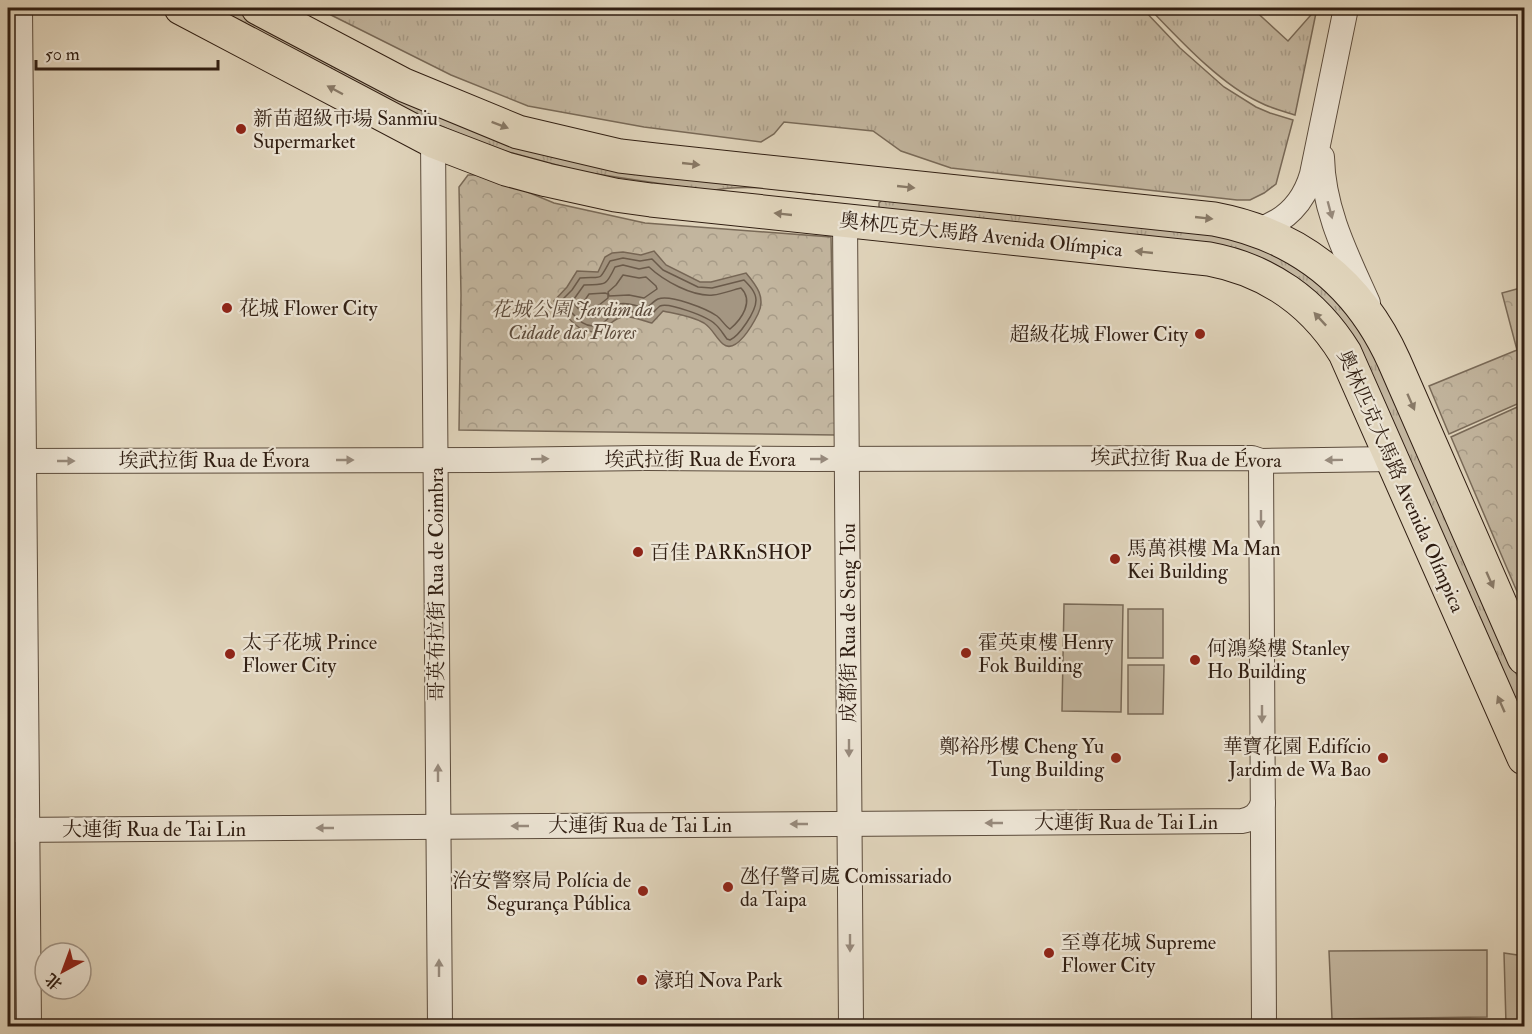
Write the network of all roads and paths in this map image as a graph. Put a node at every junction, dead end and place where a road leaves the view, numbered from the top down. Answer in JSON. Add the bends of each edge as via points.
{"nodes":[{"id":1,"x":15,"y":8,"type":"edge"},
{"id":2,"x":20,"y":8,"type":"edge"},
{"id":3,"x":181,"y":8,"type":"edge"},
{"id":4,"x":258,"y":8,"type":"edge"},
{"id":5,"x":1346,"y":8,"type":"edge"},
{"id":6,"x":20,"y":40,"type":"junction"},
{"id":7,"x":1325,"y":110,"type":"junction"},
{"id":8,"x":433,"y":141,"type":"junction"},
{"id":9,"x":818,"y":177,"type":"junction"},
{"id":10,"x":874,"y":183,"type":"junction"},
{"id":11,"x":843,"y":220,"type":"junction"},
{"id":12,"x":1257,"y":230,"type":"junction"},
{"id":13,"x":1388,"y":348,"type":"junction"},
{"id":14,"x":847,"y":459,"type":"junction"},
{"id":15,"x":1393,"y":459,"type":"junction"},
{"id":16,"x":435,"y":460,"type":"junction"},
{"id":17,"x":16,"y":461,"type":"edge"},
{"id":18,"x":1261,"y":461,"type":"junction"},
{"id":19,"x":1524,"y":658,"type":"edge"},
{"id":20,"x":1524,"y":758,"type":"edge"},
{"id":21,"x":1263,"y":803,"type":"junction"},
{"id":22,"x":1242,"y":821,"type":"junction"},
{"id":23,"x":849,"y":824,"type":"junction"},
{"id":24,"x":438,"y":827,"type":"junction"},
{"id":25,"x":17,"y":830,"type":"edge"},
{"id":26,"x":1263,"y":840,"type":"junction"},
{"id":27,"x":28,"y":1026,"type":"edge"},
{"id":28,"x":440,"y":1026,"type":"edge"},
{"id":29,"x":851,"y":1026,"type":"edge"},
{"id":30,"x":1264,"y":1026,"type":"edge"}],
"edges":[{"from":1,"to":6,"type":"street"},
{"from":2,"to":6,"type":"street"},
{"from":8,"to":3,"type":"main road","name":"奧林匹克大馬路 Avenida Olímpica","one_way":true},
{"from":4,"to":9,"type":"main road","name":"奧林匹克大馬路 Avenida Olímpica","one_way":true,"via":[[404,86],[518,132],[620,156]]},
{"from":5,"to":7,"type":"street"},
{"from":6,"to":17,"type":"street"},
{"from":7,"to":12,"type":"street","via":[[1305,192],[1280,220]]},
{"from":7,"to":13,"type":"street","one_way":true,"via":[[1322,166],[1328,203],[1339,239]]},
{"from":11,"to":8,"type":"main road","name":"奧林匹克大馬路 Avenida Olímpica","one_way":true,"via":[[615,195],[506,169]]},
{"from":8,"to":16,"type":"street","name":"哥英布拉街 Rua de Coimbra"},
{"from":9,"to":10,"type":"main road","name":"奧林匹克大馬路 Avenida Olímpica"},
{"from":9,"to":11,"type":"main road","via":[[825,194],[820,211]]},
{"from":10,"to":11,"type":"main road","via":[[864,198],[865,216]]},
{"from":10,"to":12,"type":"main road","name":"奧林匹克大馬路 Avenida Olímpica","one_way":true,"via":[[1214,219]]},
{"from":11,"to":14,"type":"street","name":"成都街 Rua de Seng Tou"},
{"from":15,"to":11,"type":"main road","name":"奧林匹克大馬路 Avenida Olímpica","one_way":true,"via":[[1337,340],[1294,295],[1254,272],[1209,259]]},
{"from":12,"to":13,"type":"main road","name":"奧林匹克大馬路 Avenida Olímpica","via":[[1301,252],[1331,274],[1358,301]]},
{"from":13,"to":19,"type":"main road","name":"奧林匹克大馬路 Avenida Olímpica","one_way":true},
{"from":16,"to":14,"type":"street","name":"埃武拉街 Rua de Évora","one_way":true},
{"from":14,"to":18,"type":"street","name":"埃武拉街 Rua de Évora"},
{"from":14,"to":23,"type":"street","name":"成都街 Rua de Seng Tou","one_way":true},
{"from":15,"to":18,"type":"street","name":"埃武拉街 Rua de Évora","one_way":true},
{"from":20,"to":15,"type":"main road","name":"奧林匹克大馬路 Avenida Olímpica","one_way":true},
{"from":17,"to":16,"type":"street","name":"埃武拉街 Rua de Évora","one_way":true},
{"from":24,"to":16,"type":"street","name":"哥英布拉街 Rua de Coimbra","one_way":true},
{"from":17,"to":25,"type":"street"},
{"from":18,"to":21,"type":"street","one_way":true},
{"from":21,"to":22,"type":"street","name":"大連街 Rua de Tai Lin","via":[[1255,816]]},
{"from":21,"to":26,"type":"street"},
{"from":22,"to":23,"type":"street","name":"大連街 Rua de Tai Lin","one_way":true},
{"from":22,"to":26,"type":"street","via":[[1256,827]]},
{"from":23,"to":24,"type":"street","name":"大連街 Rua de Tai Lin","one_way":true},
{"from":23,"to":29,"type":"street","name":"成都街 Rua de Seng Tou","one_way":true},
{"from":24,"to":25,"type":"street","name":"大連街 Rua de Tai Lin","one_way":true},
{"from":28,"to":24,"type":"street","name":"哥英布拉街 Rua de Coimbra","one_way":true},
{"from":25,"to":27,"type":"street"},
{"from":26,"to":30,"type":"street"}]}
